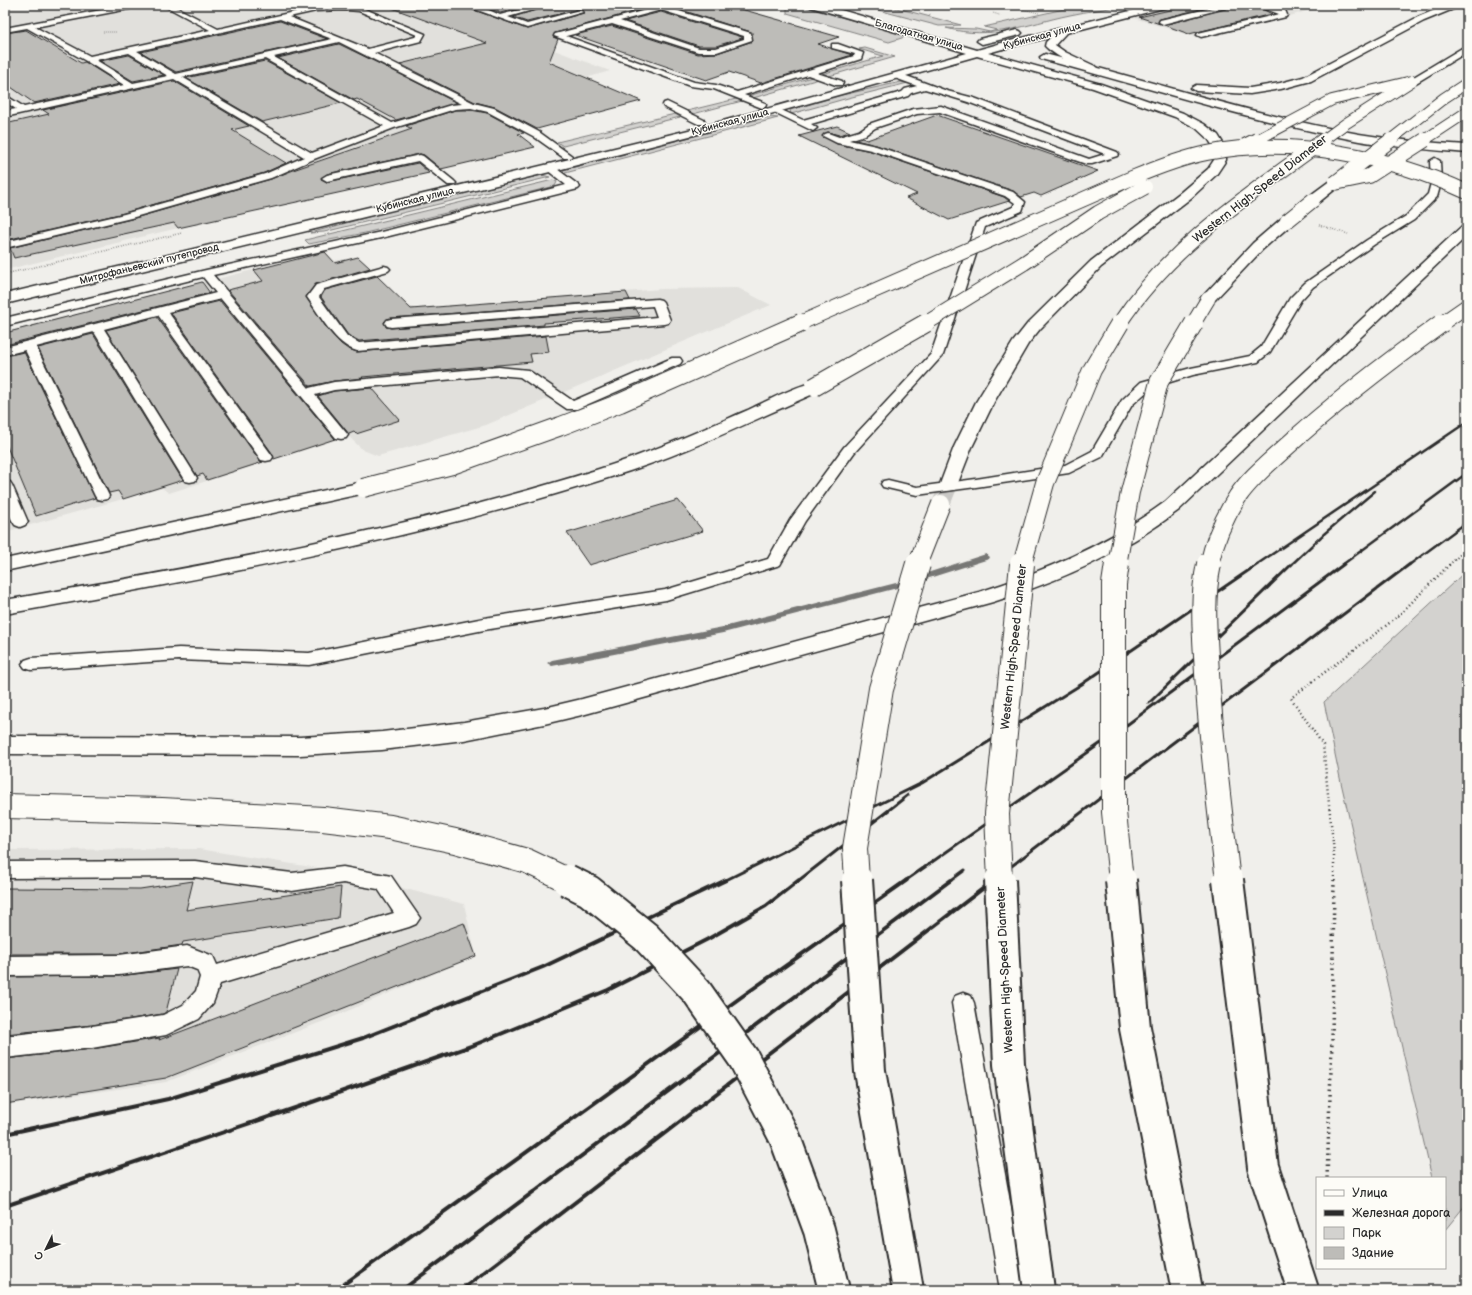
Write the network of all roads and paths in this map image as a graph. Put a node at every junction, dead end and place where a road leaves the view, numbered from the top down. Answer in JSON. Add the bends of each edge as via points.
{"nodes":[{"id":1,"x":139,"y":5,"type":"edge"},
{"id":2,"x":167,"y":5,"type":"edge"},
{"id":3,"x":490,"y":5,"type":"edge"},
{"id":4,"x":546,"y":5,"type":"edge"},
{"id":5,"x":652,"y":5,"type":"edge"},
{"id":6,"x":814,"y":5,"type":"edge"},
{"id":7,"x":846,"y":5,"type":"edge"},
{"id":8,"x":1052,"y":5,"type":"edge"},
{"id":9,"x":1138,"y":5,"type":"edge"},
{"id":10,"x":1165,"y":5,"type":"edge"},
{"id":11,"x":1233,"y":5,"type":"edge"},
{"id":12,"x":1259,"y":5,"type":"edge"},
{"id":13,"x":1455,"y":5,"type":"edge"},
{"id":14,"x":346,"y":6,"type":"edge"},
{"id":15,"x":291,"y":7,"type":"dead end"},
{"id":16,"x":1013,"y":7,"type":"dead end"},
{"id":17,"x":660,"y":8,"type":"junction"},
{"id":18,"x":1063,"y":8,"type":"dead end"},
{"id":19,"x":302,"y":12,"type":"junction"},
{"id":20,"x":579,"y":12,"type":"dead end"},
{"id":21,"x":1039,"y":13,"type":"dead end"},
{"id":22,"x":885,"y":15,"type":"dead end"},
{"id":23,"x":281,"y":17,"type":"junction"},
{"id":24,"x":500,"y":17,"type":"junction"},
{"id":25,"x":611,"y":21,"type":"junction"},
{"id":26,"x":1163,"y":22,"type":"dead end"},
{"id":27,"x":28,"y":26,"type":"junction"},
{"id":28,"x":5,"y":30,"type":"edge"},
{"id":29,"x":1063,"y":30,"type":"junction"},
{"id":30,"x":217,"y":31,"type":"junction"},
{"id":31,"x":1201,"y":35,"type":"dead end"},
{"id":32,"x":340,"y":40,"type":"junction"},
{"id":33,"x":978,"y":40,"type":"junction"},
{"id":34,"x":835,"y":46,"type":"dead end"},
{"id":35,"x":1002,"y":46,"type":"junction"},
{"id":36,"x":960,"y":47,"type":"junction"},
{"id":37,"x":1467,"y":48,"type":"edge"},
{"id":38,"x":130,"y":50,"type":"junction"},
{"id":39,"x":367,"y":52,"type":"junction"},
{"id":40,"x":977,"y":53,"type":"junction"},
{"id":41,"x":266,"y":56,"type":"junction"},
{"id":42,"x":89,"y":59,"type":"junction"},
{"id":43,"x":1093,"y":68,"type":"junction"},
{"id":44,"x":810,"y":73,"type":"junction"},
{"id":45,"x":176,"y":76,"type":"junction"},
{"id":46,"x":898,"y":76,"type":"junction"},
{"id":47,"x":1420,"y":76,"type":"junction"},
{"id":48,"x":1125,"y":77,"type":"junction"},
{"id":49,"x":839,"y":83,"type":"junction"},
{"id":50,"x":1467,"y":83,"type":"edge"},
{"id":51,"x":131,"y":86,"type":"junction"},
{"id":52,"x":925,"y":86,"type":"junction"},
{"id":53,"x":1097,"y":86,"type":"junction"},
{"id":54,"x":736,"y":95,"type":"junction"},
{"id":55,"x":5,"y":98,"type":"edge"},
{"id":56,"x":471,"y":105,"type":"junction"},
{"id":57,"x":667,"y":105,"type":"dead end"},
{"id":58,"x":762,"y":105,"type":"junction"},
{"id":59,"x":23,"y":110,"type":"junction"},
{"id":60,"x":774,"y":110,"type":"junction"},
{"id":61,"x":1467,"y":112,"type":"edge"},
{"id":62,"x":5,"y":114,"type":"edge"},
{"id":63,"x":701,"y":122,"type":"junction"},
{"id":64,"x":803,"y":123,"type":"junction"},
{"id":65,"x":391,"y":126,"type":"junction"},
{"id":66,"x":818,"y":131,"type":"dead end"},
{"id":67,"x":1467,"y":149,"type":"edge"},
{"id":68,"x":567,"y":156,"type":"junction"},
{"id":69,"x":311,"y":157,"type":"junction"},
{"id":70,"x":1431,"y":160,"type":"joint"},
{"id":71,"x":550,"y":168,"type":"junction"},
{"id":72,"x":327,"y":178,"type":"dead end"},
{"id":73,"x":451,"y":183,"type":"junction"},
{"id":74,"x":1335,"y":183,"type":"junction"},
{"id":75,"x":1467,"y":192,"type":"edge"},
{"id":76,"x":288,"y":226,"type":"junction"},
{"id":77,"x":1467,"y":229,"type":"edge"},
{"id":78,"x":182,"y":233,"type":"dead end"},
{"id":79,"x":5,"y":244,"type":"edge"},
{"id":80,"x":384,"y":269,"type":"dead end"},
{"id":81,"x":206,"y":273,"type":"junction"},
{"id":82,"x":5,"y":274,"type":"edge"},
{"id":83,"x":5,"y":288,"type":"edge"},
{"id":84,"x":225,"y":294,"type":"junction"},
{"id":85,"x":5,"y":299,"type":"edge"},
{"id":86,"x":1467,"y":306,"type":"edge"},
{"id":87,"x":161,"y":311,"type":"junction"},
{"id":88,"x":5,"y":322,"type":"edge"},
{"id":89,"x":391,"y":323,"type":"dead end"},
{"id":90,"x":97,"y":327,"type":"junction"},
{"id":91,"x":29,"y":345,"type":"junction"},
{"id":92,"x":5,"y":351,"type":"edge"},
{"id":93,"x":676,"y":361,"type":"dead end"},
{"id":94,"x":307,"y":393,"type":"junction"},
{"id":95,"x":341,"y":435,"type":"dead end"},
{"id":96,"x":266,"y":457,"type":"dead end"},
{"id":97,"x":190,"y":478,"type":"dead end"},
{"id":98,"x":888,"y":484,"type":"dead end"},
{"id":99,"x":5,"y":485,"type":"edge"},
{"id":100,"x":102,"y":496,"type":"dead end"},
{"id":101,"x":20,"y":522,"type":"dead end"},
{"id":102,"x":1467,"y":548,"type":"edge"},
{"id":103,"x":5,"y":565,"type":"edge"},
{"id":104,"x":5,"y":607,"type":"edge"},
{"id":105,"x":31,"y":664,"type":"dead end"},
{"id":106,"x":5,"y":745,"type":"edge"},
{"id":107,"x":5,"y":806,"type":"edge"},
{"id":108,"x":5,"y":870,"type":"edge"},
{"id":109,"x":5,"y":966,"type":"edge"},
{"id":110,"x":211,"y":977,"type":"junction"},
{"id":111,"x":963,"y":1003,"type":"dead end"},
{"id":112,"x":5,"y":1047,"type":"edge"},
{"id":113,"x":1326,"y":1177,"type":"edge"},
{"id":114,"x":834,"y":1290,"type":"edge"},
{"id":115,"x":908,"y":1290,"type":"edge"},
{"id":116,"x":1013,"y":1290,"type":"edge"},
{"id":117,"x":1039,"y":1290,"type":"edge"},
{"id":118,"x":1187,"y":1290,"type":"edge"},
{"id":119,"x":1303,"y":1290,"type":"edge"}],
"edges":[{"from":1,"to":27,"type":"lane"},
{"from":2,"to":30,"type":"lane"},
{"from":3,"to":24,"type":"lane","via":[[476,8]]},
{"from":4,"to":24,"type":"lane"},
{"from":5,"to":17,"type":"lane"},
{"from":6,"to":36,"type":"main road","name":"Благодатная улица"},
{"from":7,"to":22,"type":"main road","name":"Благодатная улица"},
{"from":8,"to":18,"type":"path"},
{"from":9,"to":33,"type":"main road","name":"Кубинская улица"},
{"from":10,"to":29,"type":"main road","name":"Кубинская улица"},
{"from":11,"to":26,"type":"lane"},
{"from":12,"to":31,"type":"lane","via":[[1282,12],[1283,15]]},
{"from":13,"to":48,"type":"main road","via":[[1421,19],[1307,79],[1281,86],[1231,90]]},
{"from":14,"to":19,"type":"lane"},
{"from":14,"to":39,"type":"lane","via":[[360,9],[421,34],[418,39]]},
{"from":15,"to":19,"type":"lane"},
{"from":16,"to":21,"type":"path"},
{"from":17,"to":25,"type":"lane"},
{"from":17,"to":25,"type":"lane","via":[[748,35],[748,40],[717,50],[698,50]]},
{"from":19,"to":23,"type":"lane"},
{"from":20,"to":24,"type":"lane","via":[[527,26]]},
{"from":23,"to":30,"type":"lane"},
{"from":23,"to":32,"type":"lane"},
{"from":25,"to":54,"type":"lane","via":[[558,36],[693,84],[708,85]]},
{"from":27,"to":28,"type":"lane"},
{"from":27,"to":42,"type":"lane"},
{"from":29,"to":35,"type":"main road","name":"Кубинская улица"},
{"from":29,"to":43,"type":"main road","via":[[1050,46],[1061,54]]},
{"from":30,"to":38,"type":"lane"},
{"from":32,"to":39,"type":"lane"},
{"from":32,"to":41,"type":"lane"},
{"from":33,"to":35,"type":"main road","name":"Благодатная улица"},
{"from":33,"to":36,"type":"main road","name":"Кубинская улица"},
{"from":34,"to":44,"type":"lane","via":[[852,49],[858,53],[858,57]]},
{"from":35,"to":40,"type":"main road","name":"Кубинская улица"},
{"from":35,"to":43,"type":"main road","name":"Благодатная улица"},
{"from":36,"to":40,"type":"main road","name":"Благодатная улица"},
{"from":36,"to":49,"type":"main road","name":"Кубинская улица"},
{"from":37,"to":47,"type":"main road","name":"Western High-Speed Diameter"},
{"from":38,"to":42,"type":"lane"},
{"from":38,"to":45,"type":"lane"},
{"from":39,"to":56,"type":"lane"},
{"from":40,"to":46,"type":"main road","name":"Кубинская улица"},
{"from":40,"to":53,"type":"main road","name":"Благодатная улица"},
{"from":41,"to":45,"type":"lane"},
{"from":41,"to":65,"type":"lane"},
{"from":42,"to":51,"type":"lane"},
{"from":43,"to":48,"type":"main road"},
{"from":44,"to":49,"type":"lane"},
{"from":44,"to":54,"type":"lane"},
{"from":45,"to":51,"type":"lane"},
{"from":45,"to":69,"type":"lane"},
{"from":46,"to":52,"type":"lane"},
{"from":46,"to":60,"type":"main road","name":"Кубинская улица"},
{"from":47,"to":104,"type":"main road","bridge":true,"via":[[1332,100],[1227,156],[1140,189],[1097,214],[941,316],[814,388],[676,447],[606,473],[458,516],[280,556]]},
{"from":47,"to":117,"type":"main road","name":"Western High-Speed Diameter","bridge":true,"via":[[1345,124],[1258,188],[1204,230],[1148,284],[1120,323],[1092,370],[1045,483],[1021,569],[997,814],[1009,1064]]},
{"from":48,"to":67,"type":"main road","via":[[1339,134],[1413,146]]},
{"from":49,"to":58,"type":"main road","name":"Кубинская улица"},
{"from":50,"to":74,"type":"main road","bridge":true},
{"from":51,"to":59,"type":"lane"},
{"from":52,"to":64,"type":"lane"},
{"from":52,"to":105,"type":"lane","via":[[944,94],[971,100],[1114,154],[1090,162],[941,109],[916,111],[872,126],[862,133],[834,138],[873,148],[1009,194],[1020,202],[1018,209],[980,225],[937,354],[849,450],[798,520],[774,562],[666,594],[484,624],[308,659],[179,654]]},
{"from":53,"to":70,"type":"main road","via":[[1136,92],[1362,150]]},
{"from":53,"to":115,"type":"main road","bridge":true,"via":[[1161,108],[1200,126],[1214,138],[1220,148],[1220,160],[1212,172],[1186,196],[1096,264],[1021,342],[985,402],[945,494],[914,574],[881,689],[855,848],[870,1072]]},
{"from":54,"to":58,"type":"lane"},
{"from":55,"to":59,"type":"lane"},
{"from":56,"to":65,"type":"lane","via":[[454,107]]},
{"from":56,"to":68,"type":"lane","via":[[491,110],[516,122]]},
{"from":57,"to":63,"type":"lane"},
{"from":58,"to":63,"type":"main road","name":"Кубинская улица"},
{"from":59,"to":62,"type":"lane"},
{"from":60,"to":64,"type":"lane"},
{"from":60,"to":71,"type":"main road","name":"Кубинская улица"},
{"from":61,"to":74,"type":"main road","bridge":true,"via":[[1370,176]]},
{"from":63,"to":68,"type":"main road","name":"Кубинская улица"},
{"from":64,"to":66,"type":"lane"},
{"from":65,"to":69,"type":"lane"},
{"from":68,"to":73,"type":"main road","name":"Кубинская улица"},
{"from":69,"to":79,"type":"lane","via":[[268,176],[127,216]]},
{"from":70,"to":98,"type":"lane","via":[[1436,183],[1433,195],[1410,218],[1309,285],[1296,298],[1266,349],[1254,359],[1191,372],[1146,385],[1127,403],[1097,454],[1069,469],[976,483],[917,491]]},
{"from":71,"to":76,"type":"main road","name":"Кубинская улица"},
{"from":71,"to":81,"type":"lane","via":[[575,187],[382,235]]},
{"from":72,"to":73,"type":"lane","via":[[420,158]]},
{"from":73,"to":76,"type":"main road","name":"Кубинская улица"},
{"from":74,"to":118,"type":"main road","bridge":true,"via":[[1258,246],[1208,300],[1159,382],[1130,492],[1114,584],[1114,812],[1135,1028]]},
{"from":75,"to":103,"type":"main road","bridge":true,"via":[[1430,176],[1377,161],[1291,148],[1256,147],[1182,159],[1081,200],[620,403],[452,465],[363,488]]},
{"from":76,"to":83,"type":"main road","name":"Митрофаньевский путепровод"},
{"from":76,"to":85,"type":"main road","name":"Митрофаньевский путепровод"},
{"from":77,"to":106,"type":"main road","via":[[1172,506],[1116,545],[1036,581],[613,699],[544,716],[464,730],[382,741],[300,746]]},
{"from":78,"to":82,"type":"path"},
{"from":80,"to":89,"type":"lane","via":[[320,286],[313,298],[342,339],[357,347],[664,320],[657,302]]},
{"from":81,"to":84,"type":"lane"},
{"from":81,"to":88,"type":"lane"},
{"from":84,"to":87,"type":"lane"},
{"from":84,"to":94,"type":"lane"},
{"from":86,"to":119,"type":"main road","bridge":true,"via":[[1320,416],[1255,476],[1239,494],[1225,519],[1210,559],[1205,583],[1204,624],[1210,733],[1263,1167]]},
{"from":87,"to":90,"type":"lane"},
{"from":87,"to":96,"type":"lane"},
{"from":90,"to":91,"type":"lane"},
{"from":90,"to":97,"type":"lane"},
{"from":91,"to":92,"type":"lane"},
{"from":91,"to":100,"type":"lane"},
{"from":93,"to":94,"type":"lane","via":[[572,406],[523,373],[499,371],[334,386]]},
{"from":94,"to":95,"type":"lane"},
{"from":99,"to":101,"type":"lane"},
{"from":102,"to":113,"type":"path","via":[[1396,618],[1291,698],[1323,745],[1334,852],[1332,1043]]},
{"from":107,"to":114,"type":"main road","bridge":true,"via":[[323,818],[390,826],[527,861],[589,891],[646,936],[697,992],[744,1059],[785,1138],[819,1230]]},
{"from":108,"to":110,"type":"lane","via":[[195,869],[292,882],[343,875],[384,882],[409,918]]},
{"from":109,"to":110,"type":"lane","via":[[119,966],[187,956],[206,963]]},
{"from":110,"to":112,"type":"lane","via":[[205,996],[191,1012],[166,1024],[92,1037]]},
{"from":111,"to":116,"type":"lane"}]}
